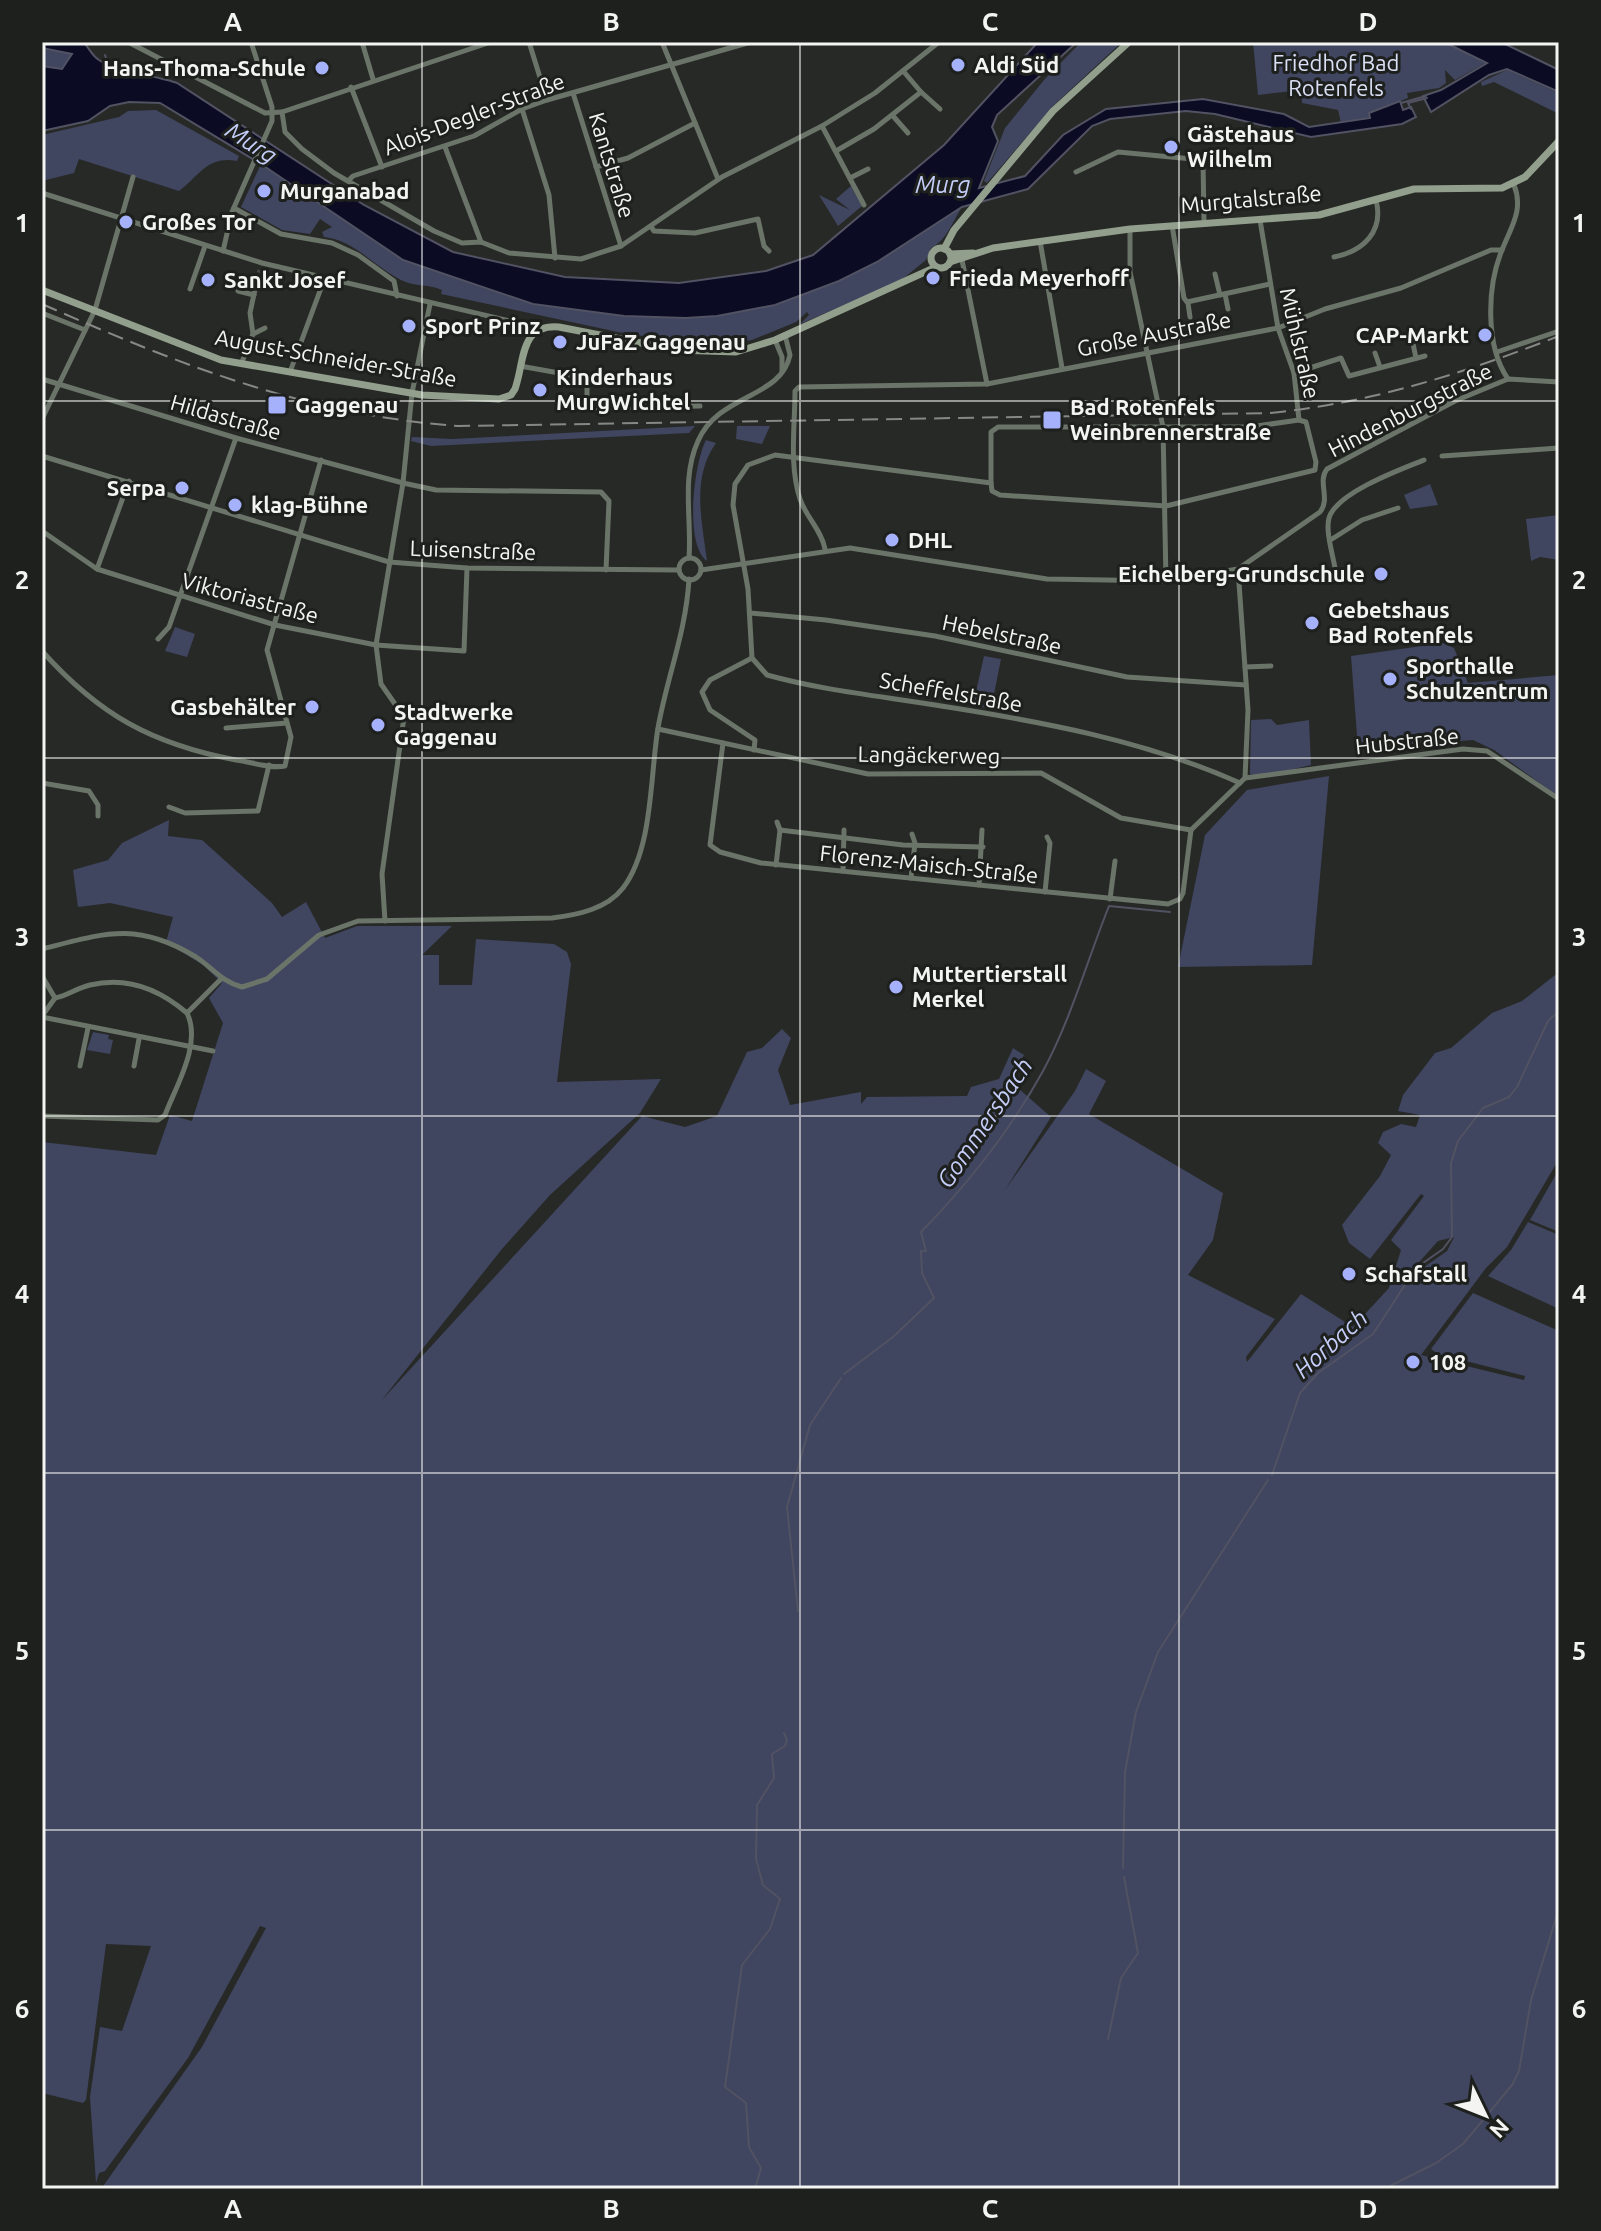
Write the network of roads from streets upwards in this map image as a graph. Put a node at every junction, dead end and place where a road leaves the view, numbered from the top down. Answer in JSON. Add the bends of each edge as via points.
{"nodes":[{"id":1,"x":128,"y":42,"type":"edge"},
{"id":2,"x":251,"y":42,"type":"edge"},
{"id":3,"x":362,"y":42,"type":"edge"},
{"id":4,"x":491,"y":42,"type":"edge"},
{"id":5,"x":529,"y":42,"type":"edge"},
{"id":6,"x":662,"y":42,"type":"edge"},
{"id":7,"x":751,"y":42,"type":"edge"},
{"id":8,"x":939,"y":42,"type":"edge"},
{"id":9,"x":1129,"y":42,"type":"edge"},
{"id":10,"x":670,"y":66,"type":"junction"},
{"id":11,"x":903,"y":72,"type":"junction"},
{"id":12,"x":373,"y":79,"type":"junction"},
{"id":13,"x":351,"y":87,"type":"junction"},
{"id":14,"x":921,"y":92,"type":"junction"},
{"id":15,"x":573,"y":93,"type":"junction"},
{"id":16,"x":547,"y":100,"type":"junction"},
{"id":17,"x":522,"y":109,"type":"junction"},
{"id":18,"x":940,"y":109,"type":"dead end"},
{"id":19,"x":273,"y":112,"type":"junction"},
{"id":20,"x":282,"y":112,"type":"junction"},
{"id":21,"x":893,"y":116,"type":"junction"},
{"id":22,"x":695,"y":123,"type":"junction"},
{"id":23,"x":822,"y":126,"type":"junction"},
{"id":24,"x":908,"y":133,"type":"dead end"},
{"id":25,"x":1559,"y":141,"type":"edge"},
{"id":26,"x":445,"y":147,"type":"junction"},
{"id":27,"x":836,"y":151,"type":"junction"},
{"id":28,"x":382,"y":167,"type":"junction"},
{"id":29,"x":596,"y":167,"type":"junction"},
{"id":30,"x":868,"y":169,"type":"dead end"},
{"id":31,"x":1076,"y":172,"type":"dead end"},
{"id":32,"x":133,"y":177,"type":"dead end"},
{"id":33,"x":850,"y":178,"type":"junction"},
{"id":34,"x":718,"y":179,"type":"junction"},
{"id":35,"x":349,"y":180,"type":"junction"},
{"id":36,"x":1514,"y":185,"type":"junction"},
{"id":37,"x":42,"y":193,"type":"edge"},
{"id":38,"x":1376,"y":200,"type":"junction"},
{"id":39,"x":42,"y":205,"type":"edge"},
{"id":40,"x":864,"y":205,"type":"dead end"},
{"id":41,"x":234,"y":208,"type":"junction"},
{"id":42,"x":121,"y":219,"type":"junction"},
{"id":43,"x":1260,"y":220,"type":"junction"},
{"id":44,"x":1204,"y":222,"type":"junction"},
{"id":45,"x":1172,"y":224,"type":"junction"},
{"id":46,"x":652,"y":228,"type":"junction"},
{"id":47,"x":1130,"y":229,"type":"junction"},
{"id":48,"x":1040,"y":241,"type":"junction"},
{"id":49,"x":481,"y":242,"type":"junction"},
{"id":50,"x":205,"y":246,"type":"junction"},
{"id":51,"x":621,"y":246,"type":"junction"},
{"id":52,"x":1502,"y":250,"type":"junction"},
{"id":53,"x":223,"y":251,"type":"junction"},
{"id":54,"x":769,"y":251,"type":"dead end"},
{"id":55,"x":975,"y":253,"type":"junction"},
{"id":56,"x":948,"y":255,"type":"junction"},
{"id":57,"x":1334,"y":257,"type":"dead end"},
{"id":58,"x":555,"y":258,"type":"junction"},
{"id":59,"x":962,"y":260,"type":"junction"},
{"id":60,"x":933,"y":264,"type":"junction"},
{"id":61,"x":1215,"y":274,"type":"dead end"},
{"id":62,"x":257,"y":280,"type":"tunnel mouth"},
{"id":63,"x":324,"y":280,"type":"junction"},
{"id":64,"x":1270,"y":284,"type":"junction"},
{"id":65,"x":192,"y":287,"type":"dead end"},
{"id":66,"x":42,"y":290,"type":"edge"},
{"id":67,"x":238,"y":291,"type":"dead end"},
{"id":68,"x":1222,"y":294,"type":"junction"},
{"id":69,"x":254,"y":295,"type":"junction"},
{"id":70,"x":397,"y":296,"type":"junction"},
{"id":71,"x":1187,"y":302,"type":"junction"},
{"id":72,"x":430,"y":304,"type":"junction"},
{"id":73,"x":1228,"y":309,"type":"dead end"},
{"id":74,"x":95,"y":310,"type":"junction"},
{"id":75,"x":42,"y":313,"type":"edge"},
{"id":76,"x":1190,"y":317,"type":"dead end"},
{"id":77,"x":265,"y":328,"type":"dead end"},
{"id":78,"x":540,"y":328,"type":"junction"},
{"id":79,"x":1278,"y":328,"type":"junction"},
{"id":80,"x":85,"y":330,"type":"junction"},
{"id":81,"x":1559,"y":331,"type":"edge"},
{"id":82,"x":253,"y":334,"type":"junction"},
{"id":83,"x":785,"y":335,"type":"junction"},
{"id":84,"x":1412,"y":339,"type":"dead end"},
{"id":85,"x":775,"y":340,"type":"junction"},
{"id":86,"x":1148,"y":352,"type":"junction"},
{"id":87,"x":1497,"y":352,"type":"junction"},
{"id":88,"x":1375,"y":353,"type":"dead end"},
{"id":89,"x":1425,"y":356,"type":"dead end"},
{"id":90,"x":1416,"y":358,"type":"junction"},
{"id":91,"x":242,"y":362,"type":"junction"},
{"id":92,"x":520,"y":366,"type":"junction"},
{"id":93,"x":1380,"y":367,"type":"junction"},
{"id":94,"x":1062,"y":368,"type":"junction"},
{"id":95,"x":290,"y":372,"type":"junction"},
{"id":96,"x":782,"y":373,"type":"junction"},
{"id":97,"x":1294,"y":373,"type":"junction"},
{"id":98,"x":42,"y":379,"type":"edge"},
{"id":99,"x":1508,"y":379,"type":"junction"},
{"id":100,"x":1559,"y":382,"type":"edge"},
{"id":101,"x":987,"y":384,"type":"junction"},
{"id":102,"x":60,"y":385,"type":"junction"},
{"id":103,"x":412,"y":393,"type":"junction"},
{"id":104,"x":700,"y":406,"type":"dead end"},
{"id":105,"x":42,"y":419,"type":"edge"},
{"id":106,"x":1299,"y":420,"type":"junction"},
{"id":107,"x":1163,"y":427,"type":"junction"},
{"id":108,"x":236,"y":438,"type":"junction"},
{"id":109,"x":1559,"y":448,"type":"edge"},
{"id":110,"x":42,"y":456,"type":"edge"},
{"id":111,"x":795,"y":456,"type":"junction"},
{"id":112,"x":1442,"y":456,"type":"dead end"},
{"id":113,"x":321,"y":460,"type":"junction"},
{"id":114,"x":1424,"y":460,"type":"dead end"},
{"id":115,"x":1316,"y":466,"type":"joint"},
{"id":116,"x":129,"y":481,"type":"junction"},
{"id":117,"x":403,"y":483,"type":"junction"},
{"id":118,"x":991,"y":483,"type":"junction"},
{"id":119,"x":212,"y":505,"type":"junction"},
{"id":120,"x":1166,"y":506,"type":"junction"},
{"id":121,"x":1398,"y":508,"type":"dead end"},
{"id":122,"x":42,"y":531,"type":"edge"},
{"id":123,"x":299,"y":534,"type":"junction"},
{"id":124,"x":1332,"y":539,"type":"junction"},
{"id":125,"x":825,"y":549,"type":"junction"},
{"id":126,"x":689,"y":558,"type":"junction"},
{"id":127,"x":389,"y":562,"type":"junction"},
{"id":128,"x":744,"y":565,"type":"junction"},
{"id":129,"x":467,"y":568,"type":"junction"},
{"id":130,"x":97,"y":569,"type":"junction"},
{"id":131,"x":1238,"y":569,"type":"junction"},
{"id":132,"x":606,"y":570,"type":"junction"},
{"id":133,"x":679,"y":570,"type":"junction"},
{"id":134,"x":701,"y":570,"type":"junction"},
{"id":135,"x":1336,"y":574,"type":"dead end"},
{"id":136,"x":689,"y":579,"type":"junction"},
{"id":137,"x":1166,"y":581,"type":"junction"},
{"id":138,"x":179,"y":596,"type":"junction"},
{"id":139,"x":750,"y":613,"type":"junction"},
{"id":140,"x":275,"y":625,"type":"junction"},
{"id":141,"x":158,"y":639,"type":"dead end"},
{"id":142,"x":376,"y":645,"type":"junction"},
{"id":143,"x":42,"y":651,"type":"edge"},
{"id":144,"x":752,"y":658,"type":"junction"},
{"id":145,"x":1271,"y":666,"type":"dead end"},
{"id":146,"x":1245,"y":667,"type":"junction"},
{"id":147,"x":1246,"y":685,"type":"junction"},
{"id":148,"x":287,"y":723,"type":"junction"},
{"id":149,"x":226,"y":728,"type":"dead end"},
{"id":150,"x":658,"y":729,"type":"junction"},
{"id":151,"x":723,"y":743,"type":"junction"},
{"id":152,"x":754,"y":750,"type":"junction"},
{"id":153,"x":269,"y":765,"type":"junction"},
{"id":154,"x":1242,"y":781,"type":"junction"},
{"id":155,"x":42,"y":782,"type":"edge"},
{"id":156,"x":1559,"y":799,"type":"edge"},
{"id":157,"x":169,"y":807,"type":"dead end"},
{"id":158,"x":42,"y":810,"type":"edge"},
{"id":159,"x":98,"y":816,"type":"dead end"},
{"id":160,"x":777,"y":822,"type":"dead end"},
{"id":161,"x":780,"y":830,"type":"junction"},
{"id":162,"x":844,"y":830,"type":"dead end"},
{"id":163,"x":982,"y":830,"type":"dead end"},
{"id":164,"x":1191,"y":830,"type":"junction"},
{"id":165,"x":912,"y":834,"type":"dead end"},
{"id":166,"x":1047,"y":837,"type":"dead end"},
{"id":167,"x":847,"y":838,"type":"junction"},
{"id":168,"x":915,"y":843,"type":"junction"},
{"id":169,"x":983,"y":847,"type":"junction"},
{"id":170,"x":1115,"y":861,"type":"dead end"},
{"id":171,"x":776,"y":865,"type":"junction"},
{"id":172,"x":843,"y":871,"type":"junction"},
{"id":173,"x":911,"y":878,"type":"junction"},
{"id":174,"x":979,"y":885,"type":"junction"},
{"id":175,"x":1045,"y":892,"type":"junction"},
{"id":176,"x":1110,"y":899,"type":"junction"},
{"id":177,"x":385,"y":921,"type":"junction"},
{"id":178,"x":42,"y":949,"type":"edge"},
{"id":179,"x":42,"y":976,"type":"edge"},
{"id":180,"x":221,"y":979,"type":"junction"},
{"id":181,"x":55,"y":998,"type":"junction"},
{"id":182,"x":187,"y":1013,"type":"junction"},
{"id":183,"x":42,"y":1016,"type":"edge"},
{"id":184,"x":88,"y":1028,"type":"junction"},
{"id":185,"x":139,"y":1039,"type":"junction"},
{"id":186,"x":190,"y":1048,"type":"junction"},
{"id":187,"x":213,"y":1051,"type":"dead end"},
{"id":188,"x":80,"y":1066,"type":"dead end"},
{"id":189,"x":134,"y":1066,"type":"dead end"},
{"id":190,"x":42,"y":1116,"type":"edge"}],
"edges":[{"from":1,"to":19,"type":"street","via":[[246,106]]},
{"from":2,"to":19,"type":"street"},
{"from":3,"to":12,"type":"street"},
{"from":4,"to":12,"type":"street"},
{"from":5,"to":16,"type":"street"},
{"from":6,"to":10,"type":"street"},
{"from":7,"to":10,"type":"street","name":"Alois-Degler-Straße"},
{"from":8,"to":11,"type":"street"},
{"from":9,"to":56,"type":"street","via":[[1053,111],[954,230]]},
{"from":10,"to":15,"type":"street","name":"Alois-Degler-Straße"},
{"from":10,"to":22,"type":"street"},
{"from":11,"to":14,"type":"street"},
{"from":11,"to":23,"type":"street"},
{"from":12,"to":13,"type":"street"},
{"from":13,"to":20,"type":"street"},
{"from":13,"to":28,"type":"street"},
{"from":14,"to":18,"type":"street"},
{"from":14,"to":21,"type":"street"},
{"from":15,"to":16,"type":"street","name":"Alois-Degler-Straße"},
{"from":15,"to":29,"type":"street","name":"Kantstraße"},
{"from":16,"to":17,"type":"street","name":"Alois-Degler-Straße"},
{"from":17,"to":26,"type":"street","name":"Alois-Degler-Straße"},
{"from":17,"to":58,"type":"street","via":[[549,195]]},
{"from":19,"to":20,"type":"street"},
{"from":19,"to":41,"type":"street","via":[[270,131]]},
{"from":20,"to":35,"type":"street","via":[[287,136]]},
{"from":21,"to":24,"type":"street"},
{"from":21,"to":27,"type":"street"},
{"from":22,"to":29,"type":"street","via":[[628,158]]},
{"from":22,"to":34,"type":"street"},
{"from":23,"to":27,"type":"street"},
{"from":23,"to":34,"type":"street"},
{"from":25,"to":36,"type":"street"},
{"from":26,"to":28,"type":"street","name":"Alois-Degler-Straße"},
{"from":26,"to":49,"type":"street"},
{"from":27,"to":33,"type":"street"},
{"from":28,"to":35,"type":"street","name":"Alois-Degler-Straße"},
{"from":29,"to":51,"type":"street","name":"Kantstraße"},
{"from":30,"to":33,"type":"street"},
{"from":31,"to":44,"type":"street","via":[[1118,152],[1203,160]]},
{"from":32,"to":42,"type":"street"},
{"from":33,"to":40,"type":"street"},
{"from":34,"to":46,"type":"street"},
{"from":35,"to":49,"type":"street","via":[[434,231],[462,243]]},
{"from":36,"to":38,"type":"street","name":"Murgtalstraße","via":[[1414,189]]},
{"from":36,"to":52,"type":"street","via":[[1518,211]]},
{"from":37,"to":39,"type":"street"},
{"from":37,"to":42,"type":"street"},
{"from":38,"to":43,"type":"street","name":"Murgtalstraße","via":[[1319,215]]},
{"from":38,"to":57,"type":"street","via":[[1378,224],[1362,248]]},
{"from":41,"to":53,"type":"street"},
{"from":41,"to":70,"type":"street","via":[[281,234],[319,238],[358,255],[394,281]]},
{"from":42,"to":50,"type":"street"},
{"from":42,"to":74,"type":"street"},
{"from":43,"to":44,"type":"street","name":"Murgtalstraße"},
{"from":43,"to":64,"type":"street","name":"Mühlstraße"},
{"from":44,"to":45,"type":"street","name":"Murgtalstraße"},
{"from":45,"to":47,"type":"street","name":"Murgtalstraße"},
{"from":45,"to":71,"type":"street"},
{"from":46,"to":51,"type":"street"},
{"from":46,"to":54,"type":"street","via":[[695,233],[758,219]]},
{"from":47,"to":48,"type":"street","name":"Murgtalstraße"},
{"from":47,"to":86,"type":"street","via":[[1130,272]]},
{"from":48,"to":55,"type":"street","name":"Murgtalstraße"},
{"from":48,"to":94,"type":"street"},
{"from":49,"to":58,"type":"street","via":[[509,253]]},
{"from":50,"to":53,"type":"street"},
{"from":50,"to":65,"type":"street"},
{"from":51,"to":58,"type":"street","via":[[600,256]]},
{"from":52,"to":79,"type":"street","name":"Große Austraße"},
{"from":52,"to":87,"type":"street","via":[[1492,315]]},
{"from":53,"to":63,"type":"street","via":[[261,267]]},
{"from":55,"to":56,"type":"street","name":"Murgtalstraße"},
{"from":55,"to":59,"type":"street","name":"Murgtalstraße"},
{"from":56,"to":59,"type":"street","name":"Murgtalstraße"},
{"from":56,"to":60,"type":"street","name":"Murgtalstraße","via":[[944,267]]},
{"from":56,"to":60,"type":"street","name":"Murgtalstraße","via":[[933,251]]},
{"from":59,"to":101,"type":"street"},
{"from":60,"to":83,"type":"street","name":"Murgtalstraße"},
{"from":61,"to":68,"type":"street"},
{"from":62,"to":69,"type":"street"},
{"from":63,"to":70,"type":"street"},
{"from":63,"to":95,"type":"street"},
{"from":64,"to":68,"type":"street"},
{"from":64,"to":79,"type":"street","name":"Mühlstraße"},
{"from":66,"to":74,"type":"street","name":"August-Schneider-Straße"},
{"from":67,"to":69,"type":"street"},
{"from":68,"to":71,"type":"street"},
{"from":68,"to":73,"type":"street"},
{"from":69,"to":82,"type":"street"},
{"from":70,"to":72,"type":"street"},
{"from":71,"to":76,"type":"street"},
{"from":72,"to":78,"type":"street"},
{"from":72,"to":103,"type":"street"},
{"from":74,"to":80,"type":"street"},
{"from":74,"to":91,"type":"street","name":"August-Schneider-Straße","via":[[202,354]]},
{"from":75,"to":80,"type":"street"},
{"from":77,"to":82,"type":"street"},
{"from":78,"to":85,"type":"street","name":"Murgtalstraße","via":[[715,354]]},
{"from":78,"to":92,"type":"street","name":"August-Schneider-Straße","via":[[529,337]]},
{"from":79,"to":86,"type":"street","name":"Große Austraße"},
{"from":79,"to":97,"type":"street","name":"Mühlstraße"},
{"from":80,"to":102,"type":"street"},
{"from":81,"to":87,"type":"street"},
{"from":82,"to":91,"type":"street"},
{"from":83,"to":85,"type":"street","name":"Murgtalstraße"},
{"from":83,"to":96,"type":"street","via":[[790,355]]},
{"from":84,"to":90,"type":"street"},
{"from":85,"to":96,"type":"street"},
{"from":86,"to":94,"type":"street","name":"Große Austraße"},
{"from":86,"to":107,"type":"street"},
{"from":87,"to":99,"type":"street"},
{"from":88,"to":93,"type":"street"},
{"from":89,"to":90,"type":"street"},
{"from":90,"to":93,"type":"street"},
{"from":91,"to":95,"type":"street","name":"August-Schneider-Straße"},
{"from":92,"to":103,"type":"street","name":"August-Schneider-Straße","via":[[515,389],[506,398]]},
{"from":92,"to":104,"type":"street","via":[[587,378],[591,408]]},
{"from":93,"to":97,"type":"street","via":[[1349,376],[1341,358]]},
{"from":94,"to":101,"type":"street","name":"Große Austraße"},
{"from":95,"to":103,"type":"street","name":"August-Schneider-Straße"},
{"from":96,"to":126,"type":"street","via":[[765,389],[722,409],[698,441],[689,477]]},
{"from":97,"to":106,"type":"street","name":"Mühlstraße"},
{"from":98,"to":102,"type":"street","name":"Hildastraße"},
{"from":99,"to":100,"type":"street","name":"Hindenburgstraße"},
{"from":99,"to":131,"type":"street","name":"Hindenburgstraße","via":[[1455,401],[1323,472],[1324,508]]},
{"from":101,"to":111,"type":"street","name":"Große Austraße","via":[[799,387]]},
{"from":102,"to":105,"type":"street"},
{"from":102,"to":108,"type":"street","name":"Hildastraße"},
{"from":103,"to":117,"type":"street"},
{"from":106,"to":107,"type":"street","via":[[1250,427]]},
{"from":106,"to":115,"type":"street","name":"Mühlstraße","via":[[1306,422]]},
{"from":107,"to":118,"type":"street","via":[[993,428]]},
{"from":107,"to":120,"type":"street"},
{"from":108,"to":113,"type":"street","name":"Hildastraße"},
{"from":108,"to":119,"type":"street"},
{"from":109,"to":112,"type":"street"},
{"from":110,"to":116,"type":"street","name":"Luisenstraße"},
{"from":111,"to":118,"type":"street","name":"Hindenburgstraße"},
{"from":111,"to":125,"type":"street","via":[[799,496]]},
{"from":111,"to":128,"type":"street","name":"Hindenburgstraße","via":[[757,460],[736,480],[733,505]]},
{"from":113,"to":117,"type":"street","name":"Hildastraße"},
{"from":113,"to":123,"type":"street"},
{"from":114,"to":124,"type":"street","via":[[1349,496],[1329,516]]},
{"from":115,"to":120,"type":"street","name":"Hindenburgstraße"},
{"from":116,"to":119,"type":"street","name":"Luisenstraße"},
{"from":116,"to":130,"type":"street"},
{"from":117,"to":127,"type":"street"},
{"from":117,"to":132,"type":"street","name":"Hildastraße","via":[[436,490],[601,492],[609,501]]},
{"from":118,"to":120,"type":"street","name":"Hindenburgstraße","via":[[1000,495]]},
{"from":119,"to":123,"type":"street","name":"Luisenstraße"},
{"from":119,"to":138,"type":"street"},
{"from":120,"to":137,"type":"street"},
{"from":121,"to":124,"type":"street","via":[[1362,520]]},
{"from":122,"to":130,"type":"street","name":"Viktoriastraße"},
{"from":123,"to":127,"type":"street","name":"Luisenstraße"},
{"from":123,"to":140,"type":"street"},
{"from":124,"to":135,"type":"street"},
{"from":125,"to":128,"type":"street"},
{"from":125,"to":137,"type":"street","via":[[877,550],[1047,579]]},
{"from":126,"to":133,"type":"street"},
{"from":126,"to":134,"type":"street","via":[[698,561]]},
{"from":127,"to":129,"type":"street","name":"Luisenstraße"},
{"from":127,"to":142,"type":"street"},
{"from":128,"to":134,"type":"street"},
{"from":128,"to":139,"type":"street"},
{"from":129,"to":132,"type":"street","name":"Luisenstraße"},
{"from":129,"to":142,"type":"street","name":"Viktoriastraße","via":[[464,651]]},
{"from":130,"to":138,"type":"street","name":"Viktoriastraße"},
{"from":131,"to":137,"type":"street"},
{"from":131,"to":146,"type":"street"},
{"from":132,"to":133,"type":"street","name":"Luisenstraße"},
{"from":133,"to":136,"type":"street"},
{"from":134,"to":136,"type":"street"},
{"from":136,"to":150,"type":"street","via":[[684,631]]},
{"from":138,"to":140,"type":"street","name":"Viktoriastraße"},
{"from":138,"to":141,"type":"street","via":[[169,627]]},
{"from":139,"to":144,"type":"street"},
{"from":139,"to":147,"type":"street","name":"Hebelstraße","via":[[906,631],[1127,677]]},
{"from":140,"to":142,"type":"street","name":"Viktoriastraße"},
{"from":140,"to":148,"type":"street","via":[[267,656]]},
{"from":142,"to":177,"type":"street","via":[[381,684],[404,717],[382,874]]},
{"from":143,"to":153,"type":"street","via":[[77,688],[120,720],[209,754]]},
{"from":144,"to":152,"type":"street","via":[[710,680],[702,692],[710,710],[755,740]]},
{"from":144,"to":154,"type":"street","name":"Scheffelstraße","via":[[767,675],[1113,740]]},
{"from":145,"to":146,"type":"street"},
{"from":146,"to":147,"type":"street"},
{"from":147,"to":154,"type":"street","via":[[1248,759]]},
{"from":148,"to":149,"type":"street"},
{"from":148,"to":153,"type":"street","via":[[291,744],[285,766]]},
{"from":150,"to":151,"type":"street","name":"Langäckerweg"},
{"from":150,"to":177,"type":"street","via":[[638,860],[613,898],[588,912],[552,918]]},
{"from":151,"to":152,"type":"street","name":"Langäckerweg"},
{"from":151,"to":171,"type":"street","name":"Florenz-Maisch-Straße","via":[[710,845]]},
{"from":152,"to":164,"type":"street","name":"Langäckerweg","via":[[868,774],[1041,773],[1121,818]]},
{"from":153,"to":157,"type":"street","via":[[258,811],[176,812]]},
{"from":154,"to":156,"type":"street","name":"Hubstraße","via":[[1463,749],[1487,751]]},
{"from":154,"to":164,"type":"street"},
{"from":155,"to":158,"type":"street"},
{"from":155,"to":159,"type":"street","via":[[85,788],[96,798]]},
{"from":160,"to":161,"type":"street"},
{"from":161,"to":167,"type":"street"},
{"from":161,"to":171,"type":"street"},
{"from":162,"to":167,"type":"street"},
{"from":163,"to":169,"type":"street"},
{"from":164,"to":176,"type":"street","name":"Florenz-Maisch-Straße","via":[[1180,899],[1168,904]]},
{"from":165,"to":168,"type":"street"},
{"from":166,"to":175,"type":"street"},
{"from":167,"to":168,"type":"street"},
{"from":167,"to":172,"type":"street"},
{"from":168,"to":169,"type":"street"},
{"from":168,"to":173,"type":"street"},
{"from":169,"to":174,"type":"street"},
{"from":170,"to":176,"type":"street"},
{"from":171,"to":172,"type":"street","name":"Florenz-Maisch-Straße"},
{"from":172,"to":173,"type":"street","name":"Florenz-Maisch-Straße"},
{"from":173,"to":174,"type":"street","name":"Florenz-Maisch-Straße"},
{"from":174,"to":175,"type":"street","name":"Florenz-Maisch-Straße"},
{"from":175,"to":176,"type":"street","name":"Florenz-Maisch-Straße"},
{"from":177,"to":180,"type":"street","via":[[358,921],[319,935],[255,985],[242,987]]},
{"from":178,"to":180,"type":"street","via":[[95,934],[136,932],[186,951]]},
{"from":179,"to":181,"type":"street"},
{"from":180,"to":182,"type":"street"},
{"from":181,"to":182,"type":"street","via":[[89,985],[124,982],[153,989]]},
{"from":181,"to":183,"type":"street"},
{"from":182,"to":186,"type":"street","via":[[193,1025]]},
{"from":183,"to":184,"type":"street"},
{"from":184,"to":185,"type":"street"},
{"from":184,"to":188,"type":"street"},
{"from":185,"to":186,"type":"street"},
{"from":185,"to":189,"type":"street"},
{"from":186,"to":187,"type":"street"},
{"from":186,"to":190,"type":"street","via":[[165,1115],[158,1120]]}]}
